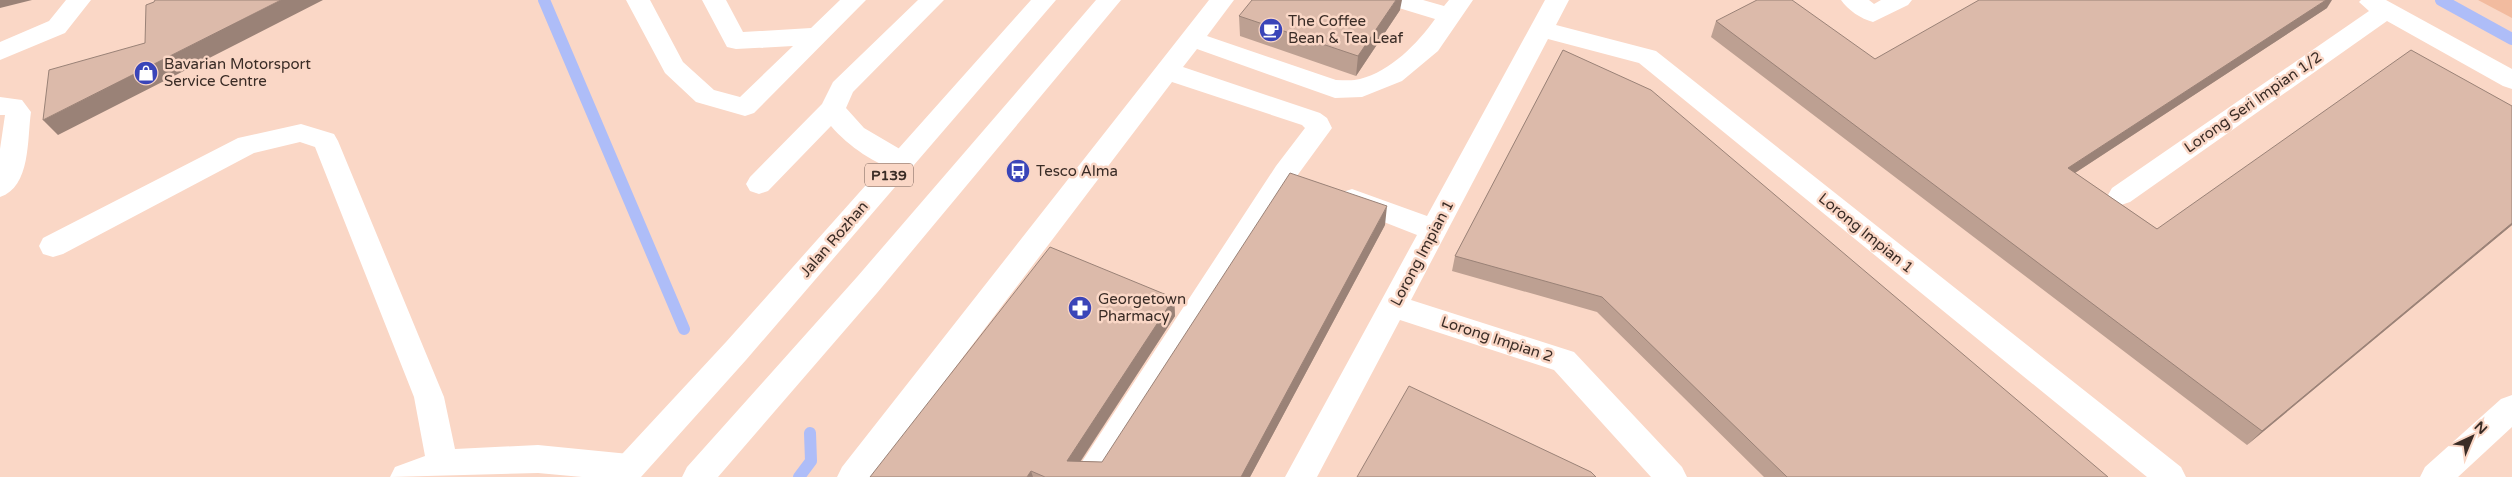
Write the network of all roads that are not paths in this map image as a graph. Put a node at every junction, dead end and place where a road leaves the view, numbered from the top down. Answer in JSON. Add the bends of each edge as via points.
{"nodes":[{"id":1,"x":79,"y":0,"type":"edge"},
{"id":2,"x":638,"y":0,"type":"edge"},
{"id":3,"x":714,"y":0,"type":"edge"},
{"id":4,"x":854,"y":0,"type":"edge"},
{"id":5,"x":932,"y":0,"type":"edge"},
{"id":6,"x":1044,"y":0,"type":"edge"},
{"id":7,"x":1109,"y":0,"type":"edge"},
{"id":8,"x":1222,"y":0,"type":"edge"},
{"id":9,"x":1397,"y":0,"type":"edge"},
{"id":10,"x":1557,"y":0,"type":"edge"},
{"id":11,"x":1853,"y":0,"type":"edge"},
{"id":12,"x":1900,"y":0,"type":"edge"},
{"id":13,"x":2377,"y":5,"type":"edge"},
{"id":14,"x":1456,"y":8,"type":"edge"},
{"id":15,"x":1542,"y":29,"type":"junction"},
{"id":16,"x":818,"y":36,"type":"junction"},
{"id":17,"x":1192,"y":39,"type":"junction"},
{"id":18,"x":0,"y":52,"type":"edge"},
{"id":19,"x":1167,"y":71,"type":"junction"},
{"id":20,"x":2512,"y":80,"type":"edge"},
{"id":21,"x":0,"y":106,"type":"edge"},
{"id":22,"x":833,"y":109,"type":"junction"},
{"id":23,"x":901,"y":162,"type":"junction"},
{"id":24,"x":1285,"y":173,"type":"junction"},
{"id":25,"x":759,"y":184,"type":"dead end"},
{"id":26,"x":0,"y":186,"type":"edge"},
{"id":27,"x":2121,"y":195,"type":"dead end"},
{"id":28,"x":1434,"y":230,"type":"junction"},
{"id":29,"x":53,"y":246,"type":"dead end"},
{"id":30,"x":1393,"y":306,"type":"junction"},
{"id":31,"x":2512,"y":408,"type":"edge"},
{"id":32,"x":442,"y":463,"type":"junction"},
{"id":33,"x":528,"y":468,"type":"edge"},
{"id":34,"x":633,"y":474,"type":"edge"},
{"id":35,"x":406,"y":477,"type":"edge"},
{"id":36,"x":698,"y":477,"type":"edge"},
{"id":37,"x":853,"y":477,"type":"edge"},
{"id":38,"x":1088,"y":477,"type":"edge"},
{"id":39,"x":1301,"y":477,"type":"edge"},
{"id":40,"x":1670,"y":477,"type":"edge"},
{"id":41,"x":2170,"y":477,"type":"edge"},
{"id":42,"x":2436,"y":477,"type":"edge"}],
"edges":[{"from":1,"to":18,"type":"street","via":[[57,27]]},
{"from":2,"to":16,"type":"street","via":[[674,67],[705,96],[745,108]]},
{"from":3,"to":16,"type":"street","via":[[736,41]]},
{"from":4,"to":16,"type":"street"},
{"from":5,"to":22,"type":"street","via":[[842,88]]},
{"from":6,"to":23,"type":"street","name":"Jalan Rozhan","number":"P139"},
{"from":7,"to":36,"type":"street","via":[[867,285]]},
{"from":8,"to":17,"type":"street"},
{"from":9,"to":14,"type":"street"},
{"from":10,"to":15,"type":"street","name":"Lorong Impian 1"},
{"from":11,"to":12,"type":"street","via":[[1873,14]]},
{"from":13,"to":20,"type":"street"},
{"from":13,"to":27,"type":"street","name":"Lorong Seri Impian 1/2"},
{"from":14,"to":17,"type":"street","via":[[1428,45],[1393,75],[1362,88],[1335,89]]},
{"from":15,"to":28,"type":"street","name":"Lorong Impian 1"},
{"from":15,"to":41,"type":"street","name":"Lorong Impian 1","via":[[1647,57]]},
{"from":17,"to":19,"type":"street"},
{"from":19,"to":24,"type":"street","via":[[1318,124],[1319,128]]},
{"from":19,"to":37,"type":"street"},
{"from":21,"to":26,"type":"street","via":[[14,106],[18,112],[9,178]]},
{"from":22,"to":23,"type":"street","via":[[843,125],[861,142]]},
{"from":22,"to":25,"type":"street"},
{"from":23,"to":34,"type":"street","name":"Jalan Rozhan","number":"P139"},
{"from":24,"to":28,"type":"street"},
{"from":24,"to":38,"type":"street"},
{"from":28,"to":30,"type":"street","name":"Lorong Impian 1"},
{"from":29,"to":32,"type":"street","via":[[247,145],[301,133],[325,142],[429,397]]},
{"from":30,"to":39,"type":"street","name":"Lorong Impian 1"},
{"from":30,"to":40,"type":"street","name":"Lorong Impian 2","via":[[1564,361]]},
{"from":31,"to":42,"type":"street"},
{"from":32,"to":33,"type":"street"},
{"from":32,"to":35,"type":"street"},
{"from":33,"to":34,"type":"street"}]}
